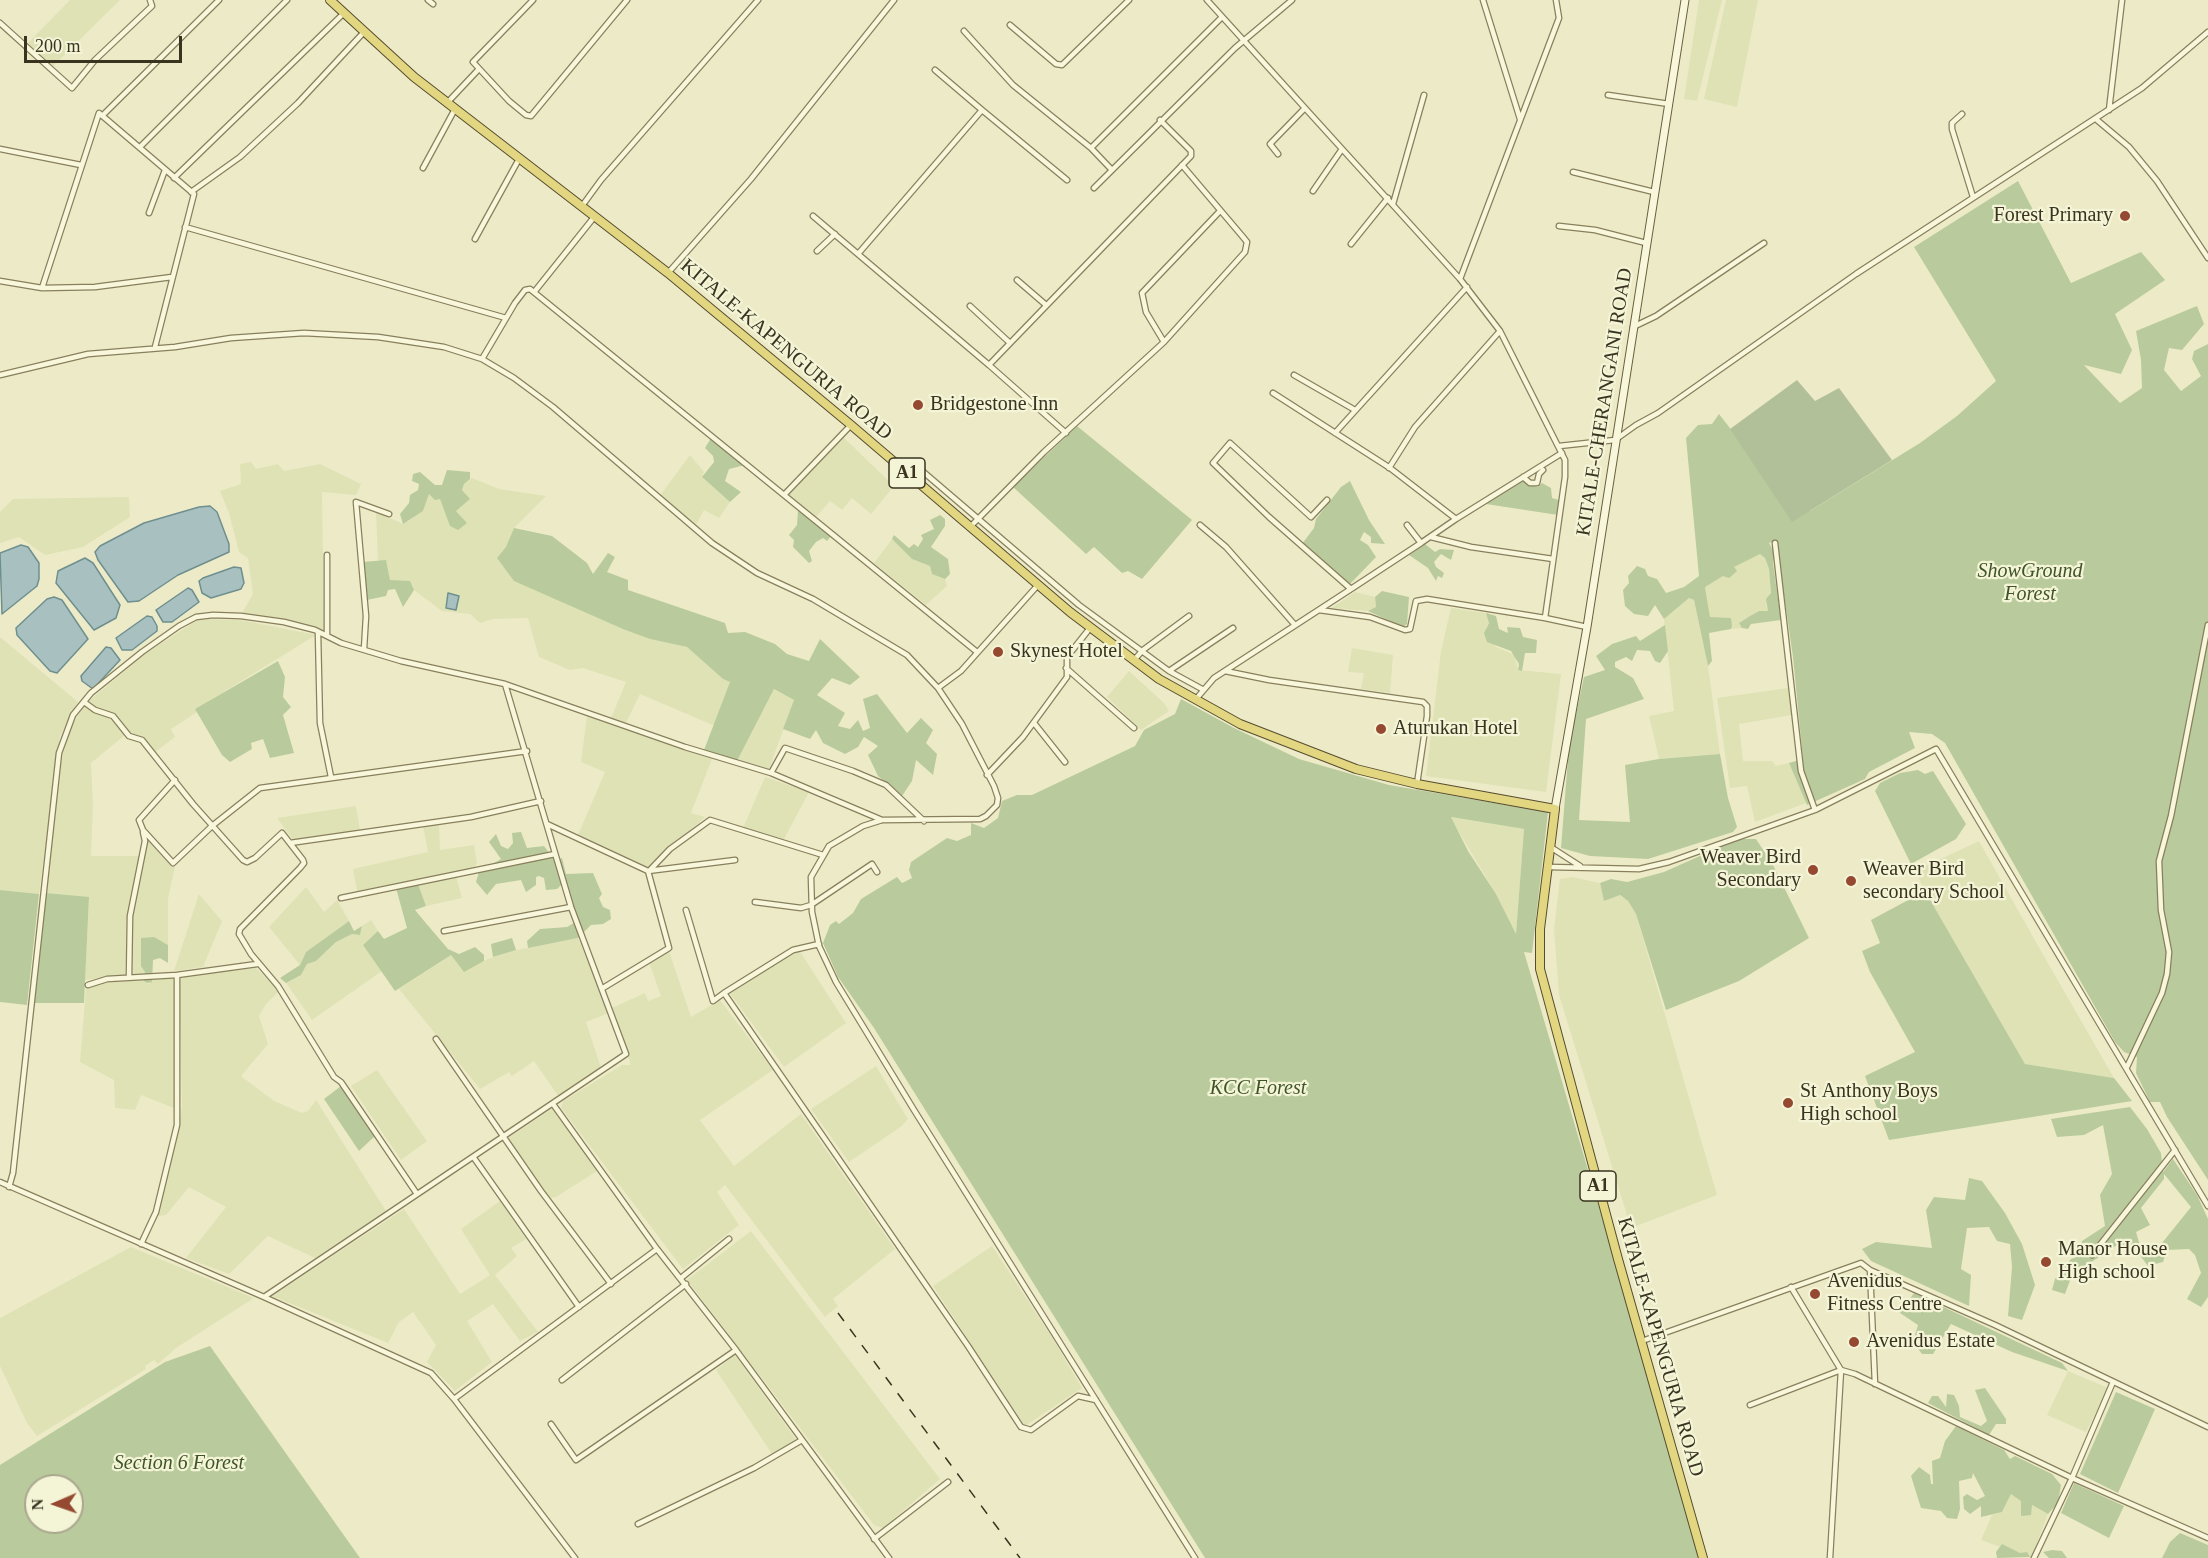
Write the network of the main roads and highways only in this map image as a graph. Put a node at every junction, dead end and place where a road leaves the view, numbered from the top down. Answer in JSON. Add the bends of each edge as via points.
{"nodes":[{"id":1,"x":330,"y":0,"type":"edge"},
{"id":2,"x":1685,"y":0,"type":"edge"},
{"id":3,"x":1555,"y":809,"type":"junction"},
{"id":4,"x":1703,"y":1558,"type":"edge"}],
"edges":[{"from":1,"to":3,"type":"highway","name":"KITALE-KAPENGURIA ROAD","number":"A1","via":[[451,106],[668,273],[969,528],[1134,660],[1240,724],[1298,749],[1417,784]]},
{"from":2,"to":3,"type":"main road","name":"KITALE-CHERANGANI ROAD"},
{"from":3,"to":4,"type":"highway","name":"KITALE-KAPENGURIA ROAD","number":"A1","via":[[1540,929],[1540,969]]}]}
